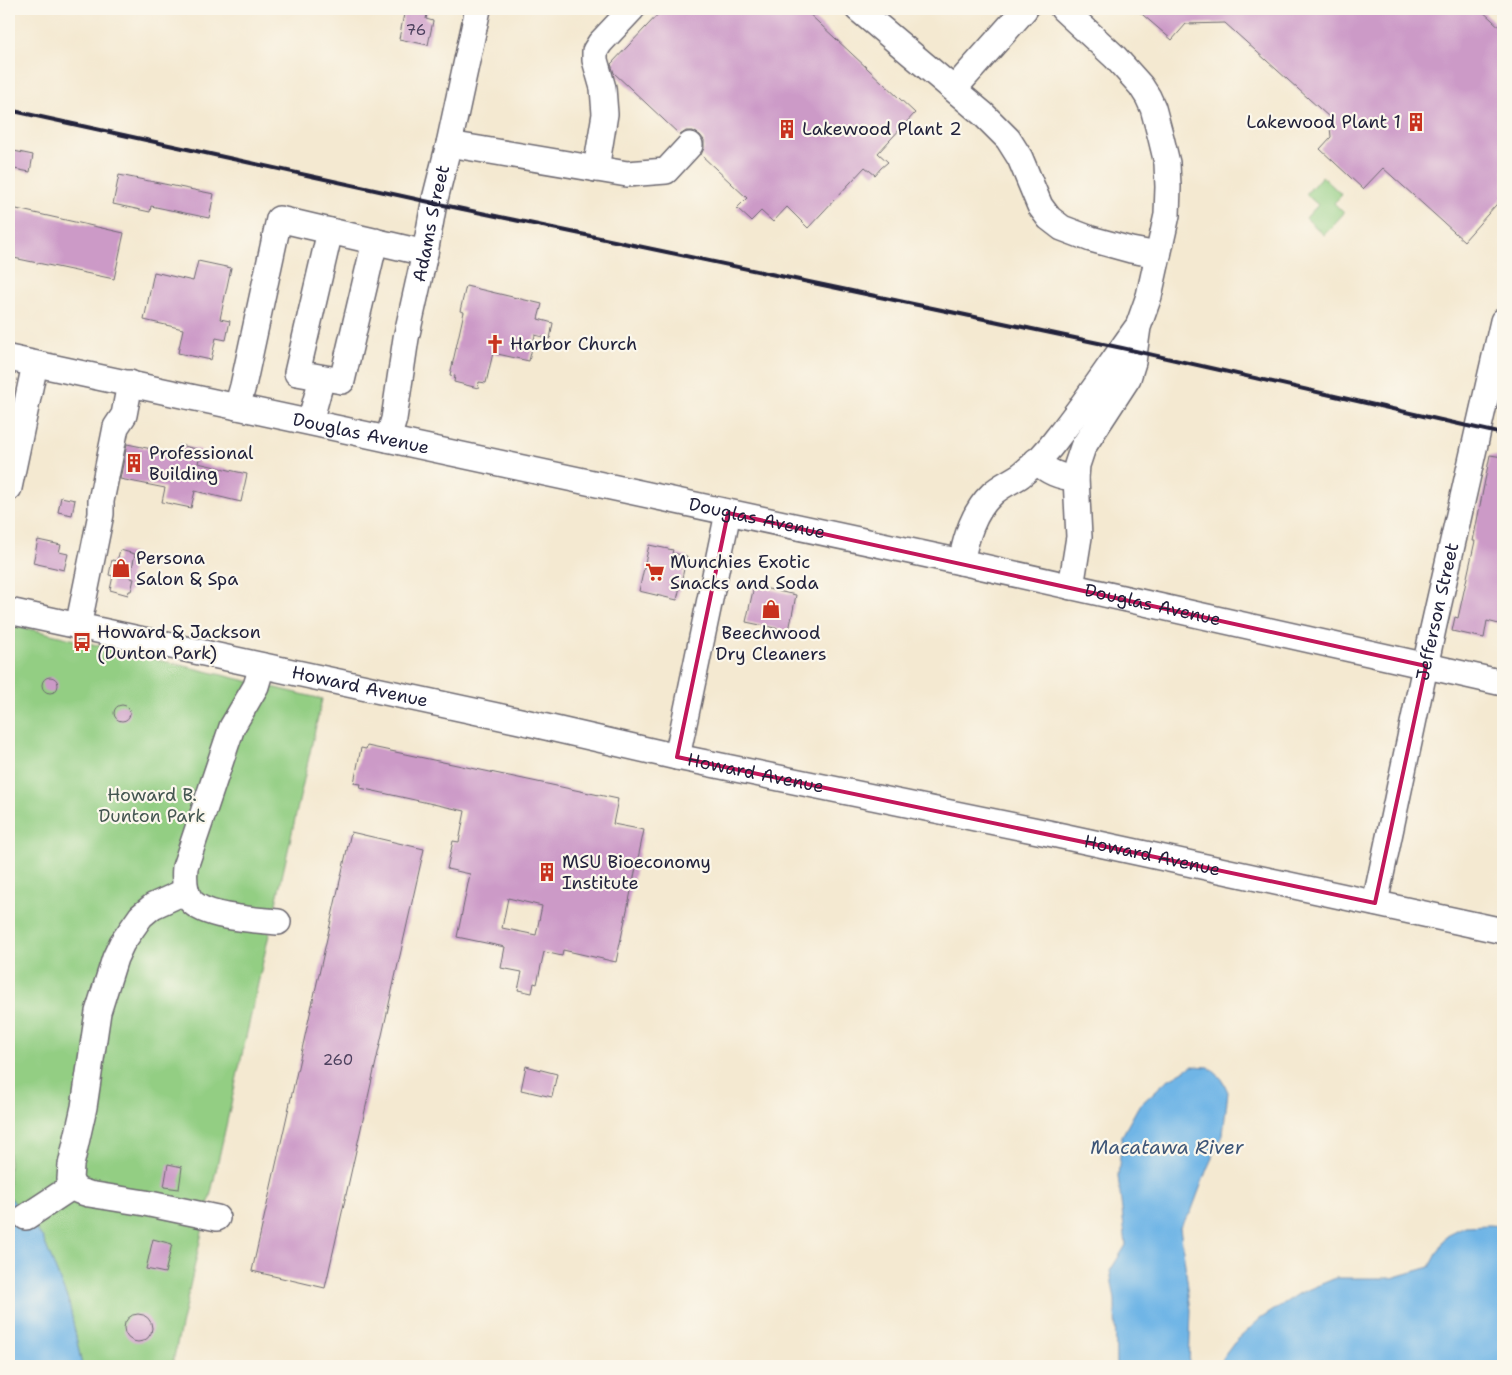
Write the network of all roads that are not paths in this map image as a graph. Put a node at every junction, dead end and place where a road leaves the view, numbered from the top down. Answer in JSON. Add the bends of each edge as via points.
{"nodes":[{"id":1,"x":478,"y":9,"type":"edge"},
{"id":2,"x":632,"y":9,"type":"edge"},
{"id":3,"x":858,"y":9,"type":"edge"},
{"id":4,"x":1025,"y":9,"type":"edge"},
{"id":5,"x":1063,"y":9,"type":"edge"},
{"id":6,"x":954,"y":89,"type":"junction"},
{"id":7,"x":449,"y":144,"type":"junction"},
{"id":8,"x":690,"y":145,"type":"dead end"},
{"id":9,"x":596,"y":169,"type":"junction"},
{"id":10,"x":330,"y":231,"type":"junction"},
{"id":11,"x":375,"y":242,"type":"junction"},
{"id":12,"x":425,"y":253,"type":"junction"},
{"id":13,"x":1158,"y":255,"type":"junction"},
{"id":14,"x":1503,"y":321,"type":"edge"},
{"id":15,"x":1138,"y":327,"type":"junction"},
{"id":16,"x":9,"y":358,"type":"edge"},
{"id":17,"x":35,"y":364,"type":"junction"},
{"id":18,"x":322,"y":378,"type":"junction"},
{"id":19,"x":130,"y":383,"type":"junction"},
{"id":20,"x":237,"y":407,"type":"junction"},
{"id":21,"x":310,"y":422,"type":"junction"},
{"id":22,"x":388,"y":439,"type":"junction"},
{"id":23,"x":1036,"y":461,"type":"junction"},
{"id":24,"x":1076,"y":478,"type":"junction"},
{"id":25,"x":9,"y":488,"type":"edge"},
{"id":26,"x":728,"y":513,"type":"junction"},
{"id":27,"x":961,"y":562,"type":"junction"},
{"id":28,"x":1071,"y":587,"type":"junction"},
{"id":29,"x":9,"y":611,"type":"edge"},
{"id":30,"x":78,"y":627,"type":"junction"},
{"id":31,"x":262,"y":666,"type":"junction"},
{"id":32,"x":1426,"y":666,"type":"junction"},
{"id":33,"x":1503,"y":682,"type":"edge"},
{"id":34,"x":677,"y":757,"type":"junction"},
{"id":35,"x":186,"y":891,"type":"junction"},
{"id":36,"x":1375,"y":902,"type":"junction"},
{"id":37,"x":278,"y":922,"type":"dead end"},
{"id":38,"x":1503,"y":931,"type":"edge"},
{"id":39,"x":73,"y":1186,"type":"junction"},
{"id":40,"x":26,"y":1217,"type":"dead end"},
{"id":41,"x":217,"y":1218,"type":"dead end"}],
"edges":[{"from":1,"to":7,"type":"street","name":"Adams Street"},
{"from":2,"to":9,"type":"street","via":[[596,51],[605,114]]},
{"from":3,"to":6,"type":"street"},
{"from":4,"to":6,"type":"street"},
{"from":5,"to":13,"type":"street","via":[[1132,75],[1153,108],[1167,163],[1168,187],[1167,215]]},
{"from":6,"to":13,"type":"street","via":[[996,126],[1016,150],[1040,206],[1049,218],[1062,228],[1091,239]]},
{"from":7,"to":9,"type":"street"},
{"from":7,"to":12,"type":"street","name":"Adams Street"},
{"from":8,"to":9,"type":"street","via":[[666,171],[627,174]]},
{"from":10,"to":11,"type":"street"},
{"from":10,"to":18,"type":"street","via":[[296,373]]},
{"from":10,"to":20,"type":"street","via":[[279,219]]},
{"from":11,"to":12,"type":"street"},
{"from":11,"to":18,"type":"street","via":[[342,381]]},
{"from":12,"to":22,"type":"street","name":"Adams Street"},
{"from":13,"to":15,"type":"street"},
{"from":14,"to":32,"type":"street","name":"Jefferson Street"},
{"from":15,"to":23,"type":"street","via":[[1058,438]]},
{"from":15,"to":24,"type":"street","via":[[1128,378],[1083,447]]},
{"from":16,"to":17,"type":"street","name":"Douglas Avenue"},
{"from":17,"to":19,"type":"street","name":"Douglas Avenue"},
{"from":17,"to":25,"type":"street"},
{"from":18,"to":21,"type":"street"},
{"from":19,"to":20,"type":"street","name":"Douglas Avenue"},
{"from":19,"to":30,"type":"street","via":[[124,415],[116,427]]},
{"from":20,"to":21,"type":"street","name":"Douglas Avenue"},
{"from":21,"to":22,"type":"street","name":"Douglas Avenue"},
{"from":22,"to":26,"type":"street","name":"Douglas Avenue"},
{"from":23,"to":24,"type":"street","via":[[1056,475]]},
{"from":23,"to":27,"type":"street","via":[[992,494],[976,514]]},
{"from":24,"to":28,"type":"street","via":[[1079,537]]},
{"from":26,"to":27,"type":"street","name":"Douglas Avenue"},
{"from":26,"to":34,"type":"street"},
{"from":27,"to":28,"type":"street","name":"Douglas Avenue"},
{"from":28,"to":32,"type":"street","name":"Douglas Avenue"},
{"from":29,"to":30,"type":"street","name":"Howard Avenue"},
{"from":30,"to":31,"type":"street","name":"Howard Avenue"},
{"from":31,"to":34,"type":"street","name":"Howard Avenue"},
{"from":31,"to":35,"type":"street","via":[[256,686],[232,727],[185,867]]},
{"from":32,"to":33,"type":"street","name":"Douglas Avenue"},
{"from":32,"to":36,"type":"street","name":"Jefferson Street"},
{"from":34,"to":36,"type":"street","name":"Howard Avenue"},
{"from":35,"to":37,"type":"street","via":[[198,907],[208,912]]},
{"from":35,"to":39,"type":"street","via":[[153,906],[141,916],[115,958],[98,1012],[84,1107],[71,1165]]},
{"from":36,"to":38,"type":"street","name":"Howard Avenue"},
{"from":39,"to":40,"type":"street"},
{"from":39,"to":41,"type":"street","via":[[89,1194]]}]}
